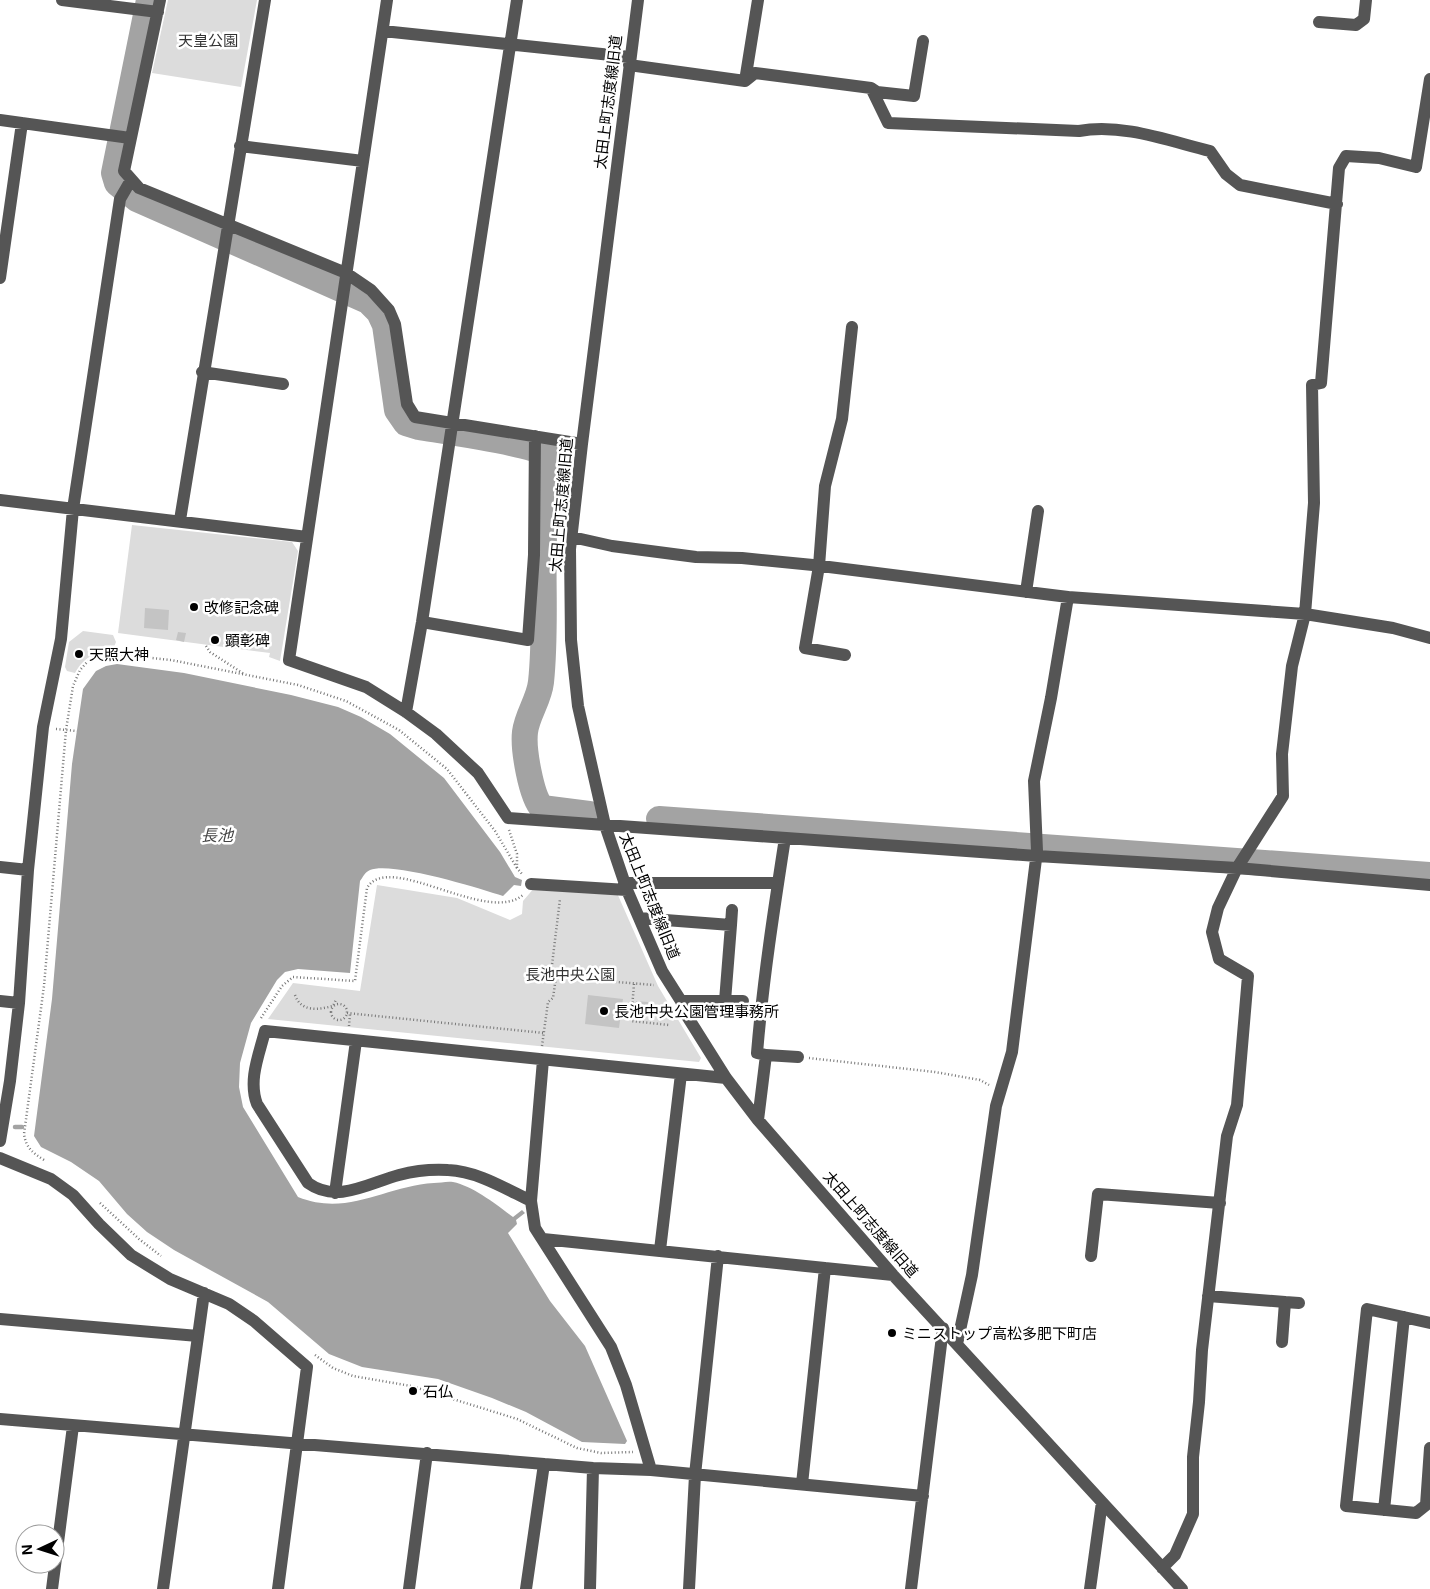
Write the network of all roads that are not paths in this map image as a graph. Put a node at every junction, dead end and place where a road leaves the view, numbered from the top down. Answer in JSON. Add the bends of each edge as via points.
{"nodes":[{"id":1,"x":62,"y":0,"type":"edge"},
{"id":2,"x":265,"y":0,"type":"edge"},
{"id":3,"x":387,"y":0,"type":"edge"},
{"id":4,"x":516,"y":0,"type":"edge"},
{"id":5,"x":638,"y":0,"type":"edge"},
{"id":6,"x":757,"y":0,"type":"edge"},
{"id":7,"x":1366,"y":0,"type":"edge"},
{"id":8,"x":153,"y":8,"type":"edge"},
{"id":9,"x":1318,"y":22,"type":"dead end"},
{"id":10,"x":382,"y":31,"type":"junction"},
{"id":11,"x":923,"y":41,"type":"dead end"},
{"id":12,"x":509,"y":44,"type":"junction"},
{"id":13,"x":630,"y":61,"type":"junction"},
{"id":14,"x":1430,"y":79,"type":"edge"},
{"id":15,"x":745,"y":81,"type":"junction"},
{"id":16,"x":871,"y":88,"type":"junction"},
{"id":17,"x":0,"y":120,"type":"edge"},
{"id":18,"x":22,"y":123,"type":"junction"},
{"id":19,"x":124,"y":137,"type":"junction"},
{"id":20,"x":240,"y":146,"type":"junction"},
{"id":21,"x":363,"y":161,"type":"junction"},
{"id":22,"x":129,"y":182,"type":"junction"},
{"id":23,"x":1337,"y":204,"type":"junction"},
{"id":24,"x":225,"y":234,"type":"junction"},
{"id":25,"x":0,"y":278,"type":"edge"},
{"id":26,"x":344,"y":284,"type":"junction"},
{"id":27,"x":852,"y":327,"type":"dead end"},
{"id":28,"x":202,"y":372,"type":"junction"},
{"id":29,"x":283,"y":384,"type":"dead end"},
{"id":30,"x":451,"y":430,"type":"junction"},
{"id":31,"x":582,"y":444,"type":"junction"},
{"id":32,"x":535,"y":445,"type":"junction"},
{"id":33,"x":0,"y":500,"type":"edge"},
{"id":34,"x":73,"y":509,"type":"junction"},
{"id":35,"x":1038,"y":510,"type":"dead end"},
{"id":36,"x":180,"y":520,"type":"junction"},
{"id":37,"x":307,"y":537,"type":"junction"},
{"id":38,"x":572,"y":537,"type":"junction"},
{"id":39,"x":818,"y":566,"type":"junction"},
{"id":40,"x":1026,"y":592,"type":"junction"},
{"id":41,"x":1068,"y":597,"type":"junction"},
{"id":42,"x":1305,"y":614,"type":"junction"},
{"id":43,"x":422,"y":622,"type":"junction"},
{"id":44,"x":1430,"y":638,"type":"edge"},
{"id":45,"x":845,"y":655,"type":"dead end"},
{"id":46,"x":406,"y":712,"type":"junction"},
{"id":47,"x":605,"y":825,"type":"junction"},
{"id":48,"x":785,"y":838,"type":"junction"},
{"id":49,"x":1037,"y":849,"type":"junction"},
{"id":50,"x":0,"y":867,"type":"edge"},
{"id":51,"x":1236,"y":868,"type":"junction"},
{"id":52,"x":28,"y":870,"type":"junction"},
{"id":53,"x":778,"y":883,"type":"junction"},
{"id":54,"x":531,"y":884,"type":"road end"},
{"id":55,"x":1430,"y":885,"type":"edge"},
{"id":56,"x":626,"y":886,"type":"junction"},
{"id":57,"x":732,"y":910,"type":"dead end"},
{"id":58,"x":639,"y":918,"type":"junction"},
{"id":59,"x":731,"y":925,"type":"junction"},
{"id":60,"x":725,"y":1000,"type":"junction"},
{"id":61,"x":0,"y":1001,"type":"edge"},
{"id":62,"x":681,"y":1001,"type":"junction"},
{"id":63,"x":743,"y":1002,"type":"dead end"},
{"id":64,"x":19,"y":1003,"type":"junction"},
{"id":65,"x":356,"y":1041,"type":"junction"},
{"id":66,"x":766,"y":1054,"type":"junction"},
{"id":67,"x":798,"y":1057,"type":"road end"},
{"id":68,"x":543,"y":1060,"type":"junction"},
{"id":69,"x":681,"y":1074,"type":"junction"},
{"id":70,"x":726,"y":1078,"type":"junction"},
{"id":71,"x":758,"y":1120,"type":"junction"},
{"id":72,"x":0,"y":1137,"type":"edge"},
{"id":73,"x":0,"y":1158,"type":"edge"},
{"id":74,"x":335,"y":1193,"type":"junction"},
{"id":75,"x":531,"y":1201,"type":"junction"},
{"id":76,"x":1220,"y":1203,"type":"junction"},
{"id":77,"x":543,"y":1239,"type":"junction"},
{"id":78,"x":660,"y":1250,"type":"junction"},
{"id":79,"x":718,"y":1256,"type":"junction"},
{"id":80,"x":1091,"y":1256,"type":"dead end"},
{"id":81,"x":825,"y":1268,"type":"junction"},
{"id":82,"x":893,"y":1275,"type":"junction"},
{"id":83,"x":204,"y":1293,"type":"junction"},
{"id":84,"x":1208,"y":1296,"type":"junction"},
{"id":85,"x":1285,"y":1302,"type":"junction"},
{"id":86,"x":1299,"y":1303,"type":"dead end"},
{"id":87,"x":1404,"y":1317,"type":"junction"},
{"id":88,"x":0,"y":1319,"type":"edge"},
{"id":89,"x":1430,"y":1323,"type":"edge"},
{"id":90,"x":943,"y":1328,"type":"junction"},
{"id":91,"x":198,"y":1336,"type":"junction"},
{"id":92,"x":1282,"y":1342,"type":"dead end"},
{"id":93,"x":958,"y":1344,"type":"junction"},
{"id":94,"x":0,"y":1419,"type":"edge"},
{"id":95,"x":73,"y":1426,"type":"junction"},
{"id":96,"x":184,"y":1435,"type":"junction"},
{"id":97,"x":298,"y":1442,"type":"junction"},
{"id":98,"x":1430,"y":1448,"type":"edge"},
{"id":99,"x":427,"y":1453,"type":"junction"},
{"id":100,"x":544,"y":1464,"type":"junction"},
{"id":101,"x":593,"y":1468,"type":"junction"},
{"id":102,"x":646,"y":1470,"type":"junction"},
{"id":103,"x":695,"y":1475,"type":"junction"},
{"id":104,"x":802,"y":1484,"type":"junction"},
{"id":105,"x":923,"y":1496,"type":"junction"},
{"id":106,"x":1102,"y":1502,"type":"junction"},
{"id":107,"x":1428,"y":1506,"type":"edge"},
{"id":108,"x":1384,"y":1510,"type":"junction"},
{"id":109,"x":1162,"y":1568,"type":"junction"},
{"id":110,"x":52,"y":1589,"type":"edge"},
{"id":111,"x":163,"y":1589,"type":"edge"},
{"id":112,"x":278,"y":1589,"type":"edge"},
{"id":113,"x":409,"y":1589,"type":"edge"},
{"id":114,"x":526,"y":1589,"type":"edge"},
{"id":115,"x":590,"y":1589,"type":"edge"},
{"id":116,"x":689,"y":1589,"type":"edge"},
{"id":117,"x":911,"y":1589,"type":"edge"},
{"id":118,"x":1090,"y":1589,"type":"edge"},
{"id":119,"x":1182,"y":1589,"type":"edge"}],
"edges":[{"from":1,"to":8,"type":"street"},
{"from":2,"to":20,"type":"street"},
{"from":3,"to":10,"type":"street"},
{"from":4,"to":12,"type":"street"},
{"from":5,"to":13,"type":"street","name":"太田上町志度線旧道"},
{"from":6,"to":15,"type":"street"},
{"from":7,"to":9,"type":"street","via":[[1364,19],[1356,25]]},
{"from":8,"to":19,"type":"street"},
{"from":10,"to":12,"type":"street"},
{"from":10,"to":21,"type":"street"},
{"from":11,"to":16,"type":"street","via":[[914,96],[877,92]]},
{"from":12,"to":13,"type":"street"},
{"from":12,"to":30,"type":"street"},
{"from":13,"to":15,"type":"street"},
{"from":13,"to":31,"type":"street","name":"太田上町志度線旧道"},
{"from":14,"to":23,"type":"street","via":[[1416,167],[1378,158],[1346,156],[1339,168]]},
{"from":15,"to":16,"type":"street","via":[[755,73]]},
{"from":16,"to":23,"type":"street","via":[[888,124],[1079,131],[1099,128],[1155,137],[1210,151],[1226,174],[1240,185]]},
{"from":17,"to":18,"type":"street"},
{"from":18,"to":19,"type":"street"},
{"from":18,"to":25,"type":"street"},
{"from":19,"to":22,"type":"street","via":[[124,171]]},
{"from":20,"to":21,"type":"street"},
{"from":20,"to":24,"type":"street"},
{"from":21,"to":26,"type":"street"},
{"from":22,"to":24,"type":"street"},
{"from":22,"to":34,"type":"street","via":[[120,199]]},
{"from":23,"to":42,"type":"street","via":[[1321,383],[1312,385],[1314,503]]},
{"from":24,"to":26,"type":"street"},
{"from":24,"to":28,"type":"street"},
{"from":26,"to":30,"type":"street","via":[[371,290],[389,310],[395,324],[410,411],[415,417]]},
{"from":26,"to":37,"type":"street"},
{"from":27,"to":39,"type":"street","via":[[842,419],[825,486]]},
{"from":28,"to":29,"type":"street"},
{"from":28,"to":36,"type":"street"},
{"from":30,"to":32,"type":"street"},
{"from":30,"to":43,"type":"street"},
{"from":31,"to":32,"type":"street"},
{"from":31,"to":38,"type":"street","name":"太田上町志度線旧道"},
{"from":32,"to":43,"type":"street","via":[[534,555],[528,640]]},
{"from":33,"to":34,"type":"street"},
{"from":34,"to":36,"type":"street"},
{"from":34,"to":52,"type":"street","via":[[61,639],[43,727]]},
{"from":35,"to":40,"type":"street"},
{"from":36,"to":37,"type":"street"},
{"from":37,"to":46,"type":"street","via":[[290,660],[366,687]]},
{"from":38,"to":39,"type":"street","via":[[612,546],[696,557]]},
{"from":38,"to":47,"type":"street","name":"太田上町志度線旧道","via":[[572,640],[578,706]]},
{"from":39,"to":40,"type":"street"},
{"from":39,"to":45,"type":"street","via":[[805,648]]},
{"from":40,"to":41,"type":"street"},
{"from":41,"to":42,"type":"street"},
{"from":41,"to":49,"type":"street","via":[[1034,781]]},
{"from":42,"to":44,"type":"street","via":[[1393,628]]},
{"from":42,"to":51,"type":"street","via":[[1292,666],[1282,754],[1283,796]]},
{"from":43,"to":46,"type":"street"},
{"from":46,"to":47,"type":"street","via":[[436,734],[478,773],[508,818]]},
{"from":47,"to":48,"type":"street"},
{"from":47,"to":56,"type":"street","name":"太田上町志度線旧道"},
{"from":48,"to":49,"type":"street"},
{"from":48,"to":53,"type":"street"},
{"from":49,"to":51,"type":"street"},
{"from":49,"to":93,"type":"street","via":[[1012,1052],[996,1106],[972,1275]]},
{"from":50,"to":52,"type":"street"},
{"from":51,"to":55,"type":"street"},
{"from":51,"to":76,"type":"street","via":[[1218,908],[1212,932],[1219,960],[1248,976],[1237,1105],[1227,1136]]},
{"from":52,"to":64,"type":"street"},
{"from":53,"to":56,"type":"street"},
{"from":53,"to":66,"type":"street","via":[[764,970],[757,1053]]},
{"from":54,"to":56,"type":"street"},
{"from":56,"to":58,"type":"street","name":"太田上町志度線旧道"},
{"from":57,"to":59,"type":"street"},
{"from":58,"to":59,"type":"street"},
{"from":58,"to":62,"type":"street","name":"太田上町志度線旧道","via":[[662,971]]},
{"from":59,"to":60,"type":"street"},
{"from":60,"to":62,"type":"street"},
{"from":60,"to":63,"type":"street"},
{"from":61,"to":64,"type":"street"},
{"from":62,"to":70,"type":"street","name":"太田上町志度線旧道"},
{"from":64,"to":72,"type":"street"},
{"from":65,"to":68,"type":"street"},
{"from":65,"to":74,"type":"street"},
{"from":65,"to":74,"type":"street","via":[[265,1031],[254,1075],[253,1094],[257,1104],[308,1184],[317,1190]]},
{"from":66,"to":67,"type":"street"},
{"from":66,"to":71,"type":"street"},
{"from":68,"to":69,"type":"street"},
{"from":68,"to":75,"type":"street"},
{"from":69,"to":70,"type":"street"},
{"from":69,"to":78,"type":"street"},
{"from":70,"to":71,"type":"street","name":"太田上町志度線旧道"},
{"from":71,"to":82,"type":"street","name":"太田上町志度線旧道"},
{"from":73,"to":83,"type":"street","via":[[51,1179],[73,1195],[131,1255],[170,1279]]},
{"from":74,"to":75,"type":"street","via":[[400,1174],[450,1170],[466,1172]]},
{"from":75,"to":77,"type":"street","via":[[535,1228]]},
{"from":76,"to":80,"type":"street","via":[[1098,1194]]},
{"from":76,"to":84,"type":"street"},
{"from":77,"to":78,"type":"street"},
{"from":77,"to":102,"type":"street","via":[[611,1347],[626,1385]]},
{"from":78,"to":79,"type":"street"},
{"from":79,"to":81,"type":"street"},
{"from":79,"to":103,"type":"street"},
{"from":81,"to":82,"type":"street"},
{"from":81,"to":104,"type":"street"},
{"from":82,"to":90,"type":"street","name":"太田上町志度線旧道"},
{"from":83,"to":91,"type":"street"},
{"from":83,"to":97,"type":"street","via":[[229,1304],[254,1321],[307,1367]]},
{"from":84,"to":85,"type":"street"},
{"from":84,"to":109,"type":"street","via":[[1193,1457],[1193,1514],[1175,1554]]},
{"from":85,"to":86,"type":"street"},
{"from":85,"to":92,"type":"street"},
{"from":87,"to":89,"type":"street"},
{"from":87,"to":108,"type":"street"},
{"from":87,"to":108,"type":"street","via":[[1367,1309],[1360,1362],[1346,1506]]},
{"from":88,"to":91,"type":"street"},
{"from":90,"to":93,"type":"street","name":"太田上町志度線旧道"},
{"from":90,"to":105,"type":"street"},
{"from":91,"to":96,"type":"street"},
{"from":93,"to":106,"type":"street","name":"太田上町志度線旧道"},
{"from":94,"to":95,"type":"street"},
{"from":95,"to":96,"type":"street"},
{"from":95,"to":110,"type":"street"},
{"from":96,"to":97,"type":"street"},
{"from":96,"to":111,"type":"street"},
{"from":97,"to":99,"type":"street"},
{"from":97,"to":112,"type":"street"},
{"from":98,"to":107,"type":"street"},
{"from":99,"to":100,"type":"street"},
{"from":99,"to":113,"type":"street"},
{"from":100,"to":101,"type":"street"},
{"from":100,"to":114,"type":"street"},
{"from":101,"to":102,"type":"street"},
{"from":101,"to":115,"type":"street"},
{"from":102,"to":103,"type":"street"},
{"from":103,"to":104,"type":"street"},
{"from":103,"to":116,"type":"street"},
{"from":104,"to":105,"type":"street"},
{"from":105,"to":117,"type":"street"},
{"from":106,"to":109,"type":"street","name":"太田上町志度線旧道"},
{"from":106,"to":118,"type":"street"},
{"from":107,"to":108,"type":"street","via":[[1416,1514]]},
{"from":109,"to":119,"type":"street","name":"太田上町志度線旧道"}]}
